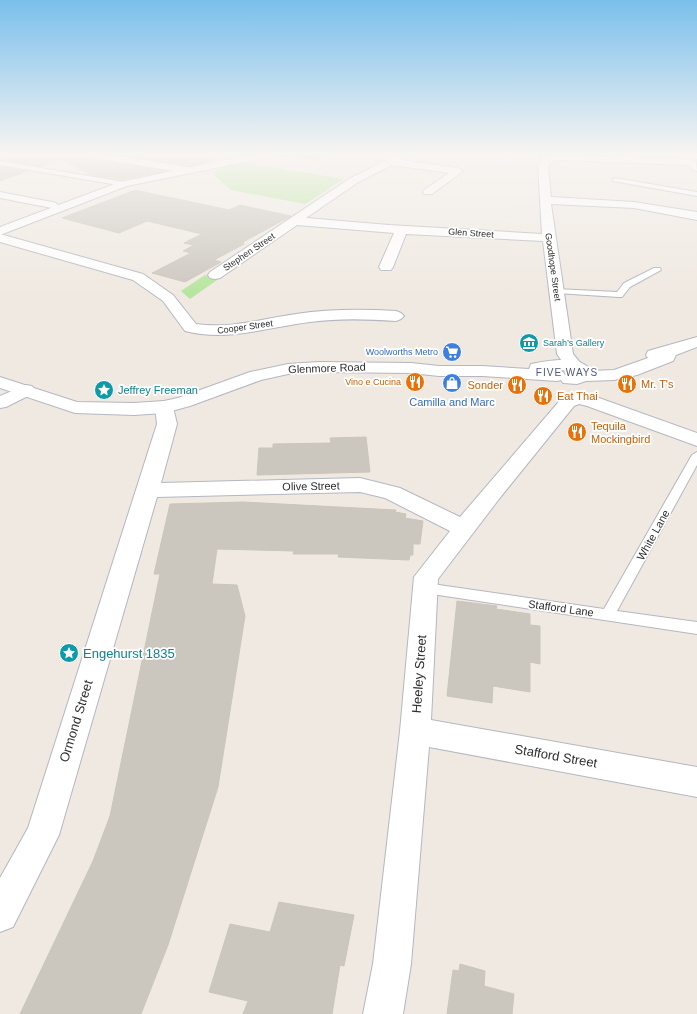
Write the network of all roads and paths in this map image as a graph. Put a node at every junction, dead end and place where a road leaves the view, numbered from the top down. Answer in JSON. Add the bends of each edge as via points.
{"nodes":[{"id":1,"x":33,"y":201,"type":"edge"},
{"id":2,"x":79,"y":201,"type":"edge"},
{"id":3,"x":325,"y":201,"type":"edge"},
{"id":4,"x":545,"y":201,"type":"edge"},
{"id":5,"x":568,"y":201,"type":"edge"},
{"id":6,"x":52,"y":205,"type":"dead end"},
{"id":7,"x":697,"y":216,"type":"edge"},
{"id":8,"x":297,"y":221,"type":"junction"},
{"id":9,"x":402,"y":229,"type":"junction"},
{"id":10,"x":0,"y":232,"type":"edge"},
{"id":11,"x":0,"y":238,"type":"edge"},
{"id":12,"x":549,"y":238,"type":"junction"},
{"id":13,"x":386,"y":267,"type":"dead end"},
{"id":14,"x":657,"y":270,"type":"dead end"},
{"id":15,"x":215,"y":275,"type":"dead end"},
{"id":16,"x":556,"y":291,"type":"junction"},
{"id":17,"x":396,"y":316,"type":"dead end"},
{"id":18,"x":697,"y":342,"type":"edge"},
{"id":19,"x":0,"y":371,"type":"edge"},
{"id":20,"x":568,"y":374,"type":"junction"},
{"id":21,"x":0,"y":382,"type":"edge"},
{"id":22,"x":26,"y":390,"type":"junction"},
{"id":23,"x":0,"y":403,"type":"edge"},
{"id":24,"x":164,"y":407,"type":"junction"},
{"id":25,"x":95,"y":408,"type":"junction"},
{"id":26,"x":697,"y":440,"type":"edge"},
{"id":27,"x":697,"y":455,"type":"edge"},
{"id":28,"x":148,"y":490,"type":"junction"},
{"id":29,"x":465,"y":529,"type":"junction"},
{"id":30,"x":425,"y":588,"type":"junction"},
{"id":31,"x":608,"y":615,"type":"junction"},
{"id":32,"x":697,"y":628,"type":"edge"},
{"id":33,"x":415,"y":731,"type":"junction"},
{"id":34,"x":697,"y":782,"type":"edge"},
{"id":35,"x":0,"y":914,"type":"edge"},
{"id":36,"x":383,"y":1014,"type":"edge"}],
"edges":[{"from":1,"to":6,"type":"street"},
{"from":2,"to":10,"type":"street"},
{"from":3,"to":8,"type":"street","name":"Stephen Street"},
{"from":4,"to":12,"type":"street","name":"Goodhope Street"},
{"from":5,"to":7,"type":"street","via":[[634,205]]},
{"from":8,"to":9,"type":"street","name":"Glen Street"},
{"from":8,"to":15,"type":"street","name":"Stephen Street"},
{"from":9,"to":12,"type":"street","name":"Glen Street"},
{"from":9,"to":13,"type":"street"},
{"from":11,"to":17,"type":"street","name":"Cooper Street","via":[[138,277],[168,298],[191,328],[204,331],[238,329],[309,317]]},
{"from":12,"to":16,"type":"street","name":"Goodhope Street"},
{"from":14,"to":16,"type":"lane","via":[[627,285],[619,295]]},
{"from":16,"to":20,"type":"street","name":"Goodhope Street"},
{"from":18,"to":20,"type":"street","name":"Glenmore Road","via":[[668,352],[667,357],[631,371],[614,374]]},
{"from":19,"to":25,"type":"street","name":"Glenmore Road","via":[[85,400]]},
{"from":20,"to":24,"type":"street","name":"Glenmore Road","via":[[439,371],[422,368],[288,369],[256,376]]},
{"from":20,"to":26,"type":"street","via":[[600,404]]},
{"from":20,"to":29,"type":"street","name":"Heeley Street","via":[[568,402]]},
{"from":21,"to":22,"type":"street","name":"Glenmore Road"},
{"from":22,"to":23,"type":"street"},
{"from":22,"to":25,"type":"street","name":"Glenmore Road","via":[[75,407]]},
{"from":24,"to":25,"type":"street","name":"Glenmore Road","via":[[134,410]]},
{"from":24,"to":28,"type":"street","name":"Ormond Street","via":[[167,424]]},
{"from":27,"to":31,"type":"lane","name":"White Lane"},
{"from":28,"to":29,"type":"street","name":"Olive Street","via":[[360,485],[392,493]]},
{"from":28,"to":35,"type":"street","name":"Ormond Street","via":[[42,834]]},
{"from":29,"to":30,"type":"street","name":"Heeley Street","via":[[426,577]]},
{"from":30,"to":31,"type":"lane","name":"Stafford Lane"},
{"from":30,"to":33,"type":"street","name":"Heeley Street"},
{"from":31,"to":32,"type":"lane","name":"Stafford Lane"},
{"from":33,"to":34,"type":"street","name":"Stafford Street"},
{"from":33,"to":36,"type":"street","name":"Heeley Street","via":[[392,964]]}]}
